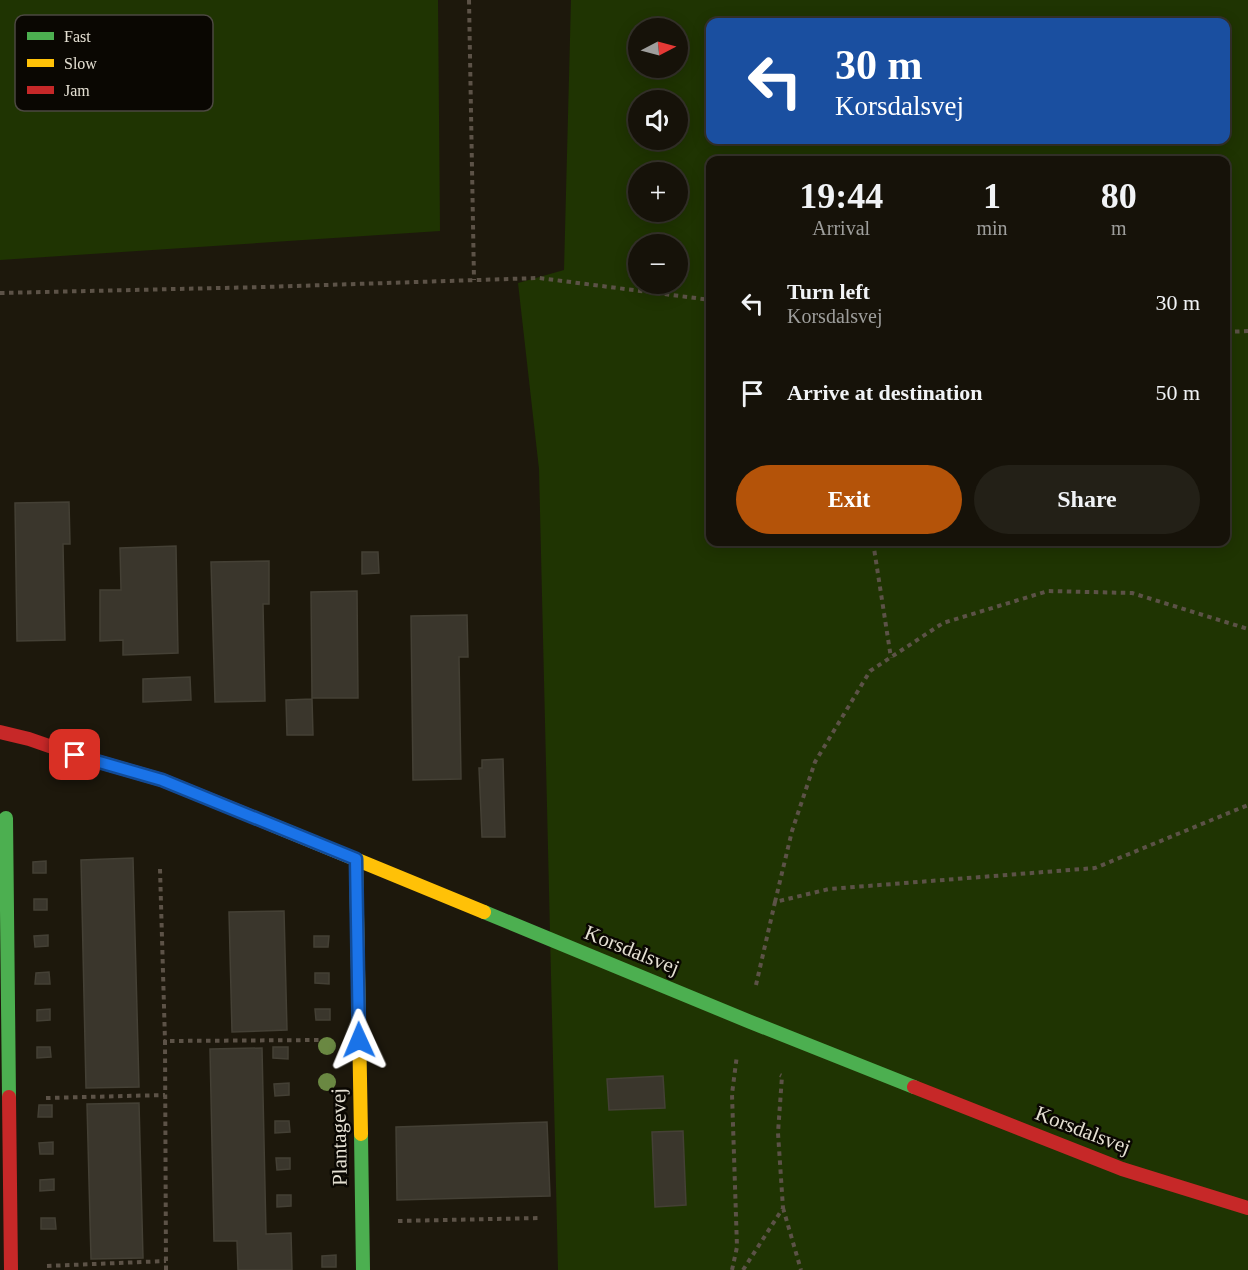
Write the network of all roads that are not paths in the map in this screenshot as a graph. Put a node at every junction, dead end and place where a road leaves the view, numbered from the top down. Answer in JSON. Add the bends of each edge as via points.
{"nodes":[{"id":1,"x":0,"y":732,"type":"edge"},
{"id":2,"x":6,"y":818,"type":"dead end"},
{"id":3,"x":356,"y":859,"type":"junction"},
{"id":4,"x":1248,"y":1208,"type":"edge"},
{"id":5,"x":11,"y":1269,"type":"edge"},
{"id":6,"x":363,"y":1270,"type":"edge"}],
"edges":[{"from":1,"to":3,"type":"street","name":"Korsdalsvej","via":[[162,780]]},
{"from":2,"to":5,"type":"street"},
{"from":3,"to":4,"type":"street","name":"Korsdalsvej","via":[[748,1021],[1122,1169]]},
{"from":3,"to":6,"type":"street","name":"Plantagevej"}]}
